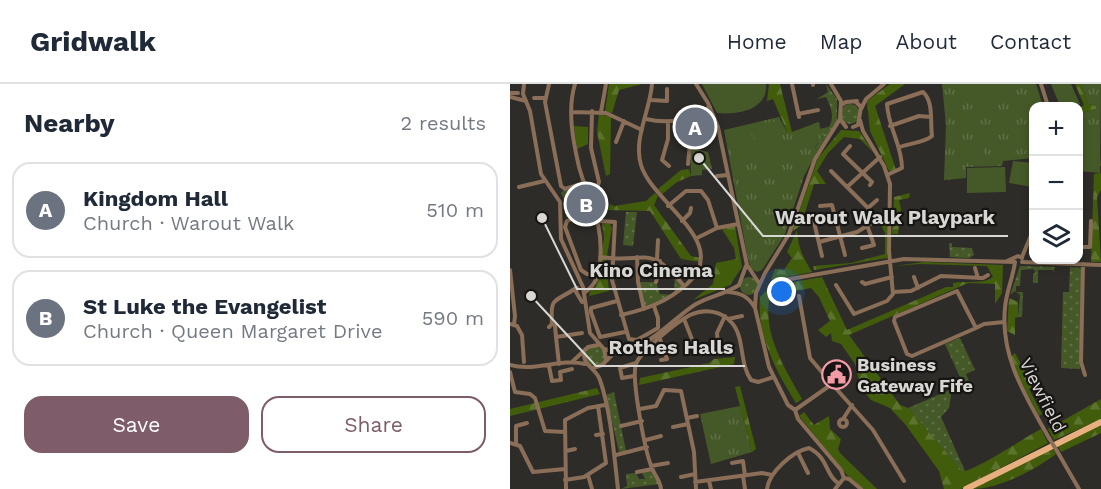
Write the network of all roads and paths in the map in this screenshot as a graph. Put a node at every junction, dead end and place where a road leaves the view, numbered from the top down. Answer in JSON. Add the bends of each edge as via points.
{"nodes":[{"id":1,"x":524,"y":84,"type":"edge"},
{"id":2,"x":549,"y":84,"type":"edge"},
{"id":3,"x":575,"y":84,"type":"edge"},
{"id":4,"x":606,"y":84,"type":"edge"},
{"id":5,"x":652,"y":84,"type":"edge"},
{"id":6,"x":696,"y":84,"type":"edge"},
{"id":7,"x":792,"y":84,"type":"edge"},
{"id":8,"x":831,"y":84,"type":"edge"},
{"id":9,"x":884,"y":84,"type":"edge"},
{"id":10,"x":1041,"y":84,"type":"edge"},
{"id":11,"x":667,"y":89,"type":"dead end"},
{"id":12,"x":510,"y":95,"type":"edge"},
{"id":13,"x":522,"y":96,"type":"junction"},
{"id":14,"x":534,"y":98,"type":"dead end"},
{"id":15,"x":545,"y":98,"type":"junction"},
{"id":16,"x":839,"y":98,"type":"junction"},
{"id":17,"x":866,"y":99,"type":"junction"},
{"id":18,"x":651,"y":100,"type":"junction"},
{"id":19,"x":848,"y":101,"type":"junction"},
{"id":20,"x":856,"y":102,"type":"junction"},
{"id":21,"x":1047,"y":102,"type":"edge"},
{"id":22,"x":710,"y":108,"type":"junction"},
{"id":23,"x":841,"y":108,"type":"junction"},
{"id":24,"x":861,"y":109,"type":"junction"},
{"id":25,"x":818,"y":110,"type":"dead end"},
{"id":26,"x":592,"y":111,"type":"junction"},
{"id":27,"x":572,"y":112,"type":"junction"},
{"id":28,"x":601,"y":112,"type":"junction"},
{"id":29,"x":931,"y":117,"type":"junction"},
{"id":30,"x":646,"y":119,"type":"junction"},
{"id":31,"x":840,"y":119,"type":"junction"},
{"id":32,"x":686,"y":120,"type":"junction"},
{"id":33,"x":860,"y":120,"type":"junction"},
{"id":34,"x":624,"y":122,"type":"junction"},
{"id":35,"x":668,"y":123,"type":"junction"},
{"id":36,"x":890,"y":126,"type":"junction"},
{"id":37,"x":846,"y":127,"type":"junction"},
{"id":38,"x":853,"y":127,"type":"junction"},
{"id":39,"x":642,"y":130,"type":"junction"},
{"id":40,"x":836,"y":131,"type":"junction"},
{"id":41,"x":862,"y":131,"type":"junction"},
{"id":42,"x":616,"y":142,"type":"dead end"},
{"id":43,"x":850,"y":146,"type":"dead end"},
{"id":44,"x":900,"y":147,"type":"junction"},
{"id":45,"x":880,"y":157,"type":"junction"},
{"id":46,"x":688,"y":164,"type":"dead end"},
{"id":47,"x":669,"y":166,"type":"dead end"},
{"id":48,"x":831,"y":171,"type":"dead end"},
{"id":49,"x":861,"y":172,"type":"junction"},
{"id":50,"x":728,"y":175,"type":"junction"},
{"id":51,"x":887,"y":175,"type":"junction"},
{"id":52,"x":717,"y":176,"type":"dead end"},
{"id":53,"x":544,"y":181,"type":"junction"},
{"id":54,"x":584,"y":183,"type":"junction"},
{"id":55,"x":870,"y":185,"type":"dead end"},
{"id":56,"x":847,"y":187,"type":"junction"},
{"id":57,"x":519,"y":188,"type":"dead end"},
{"id":58,"x":589,"y":193,"type":"junction"},
{"id":59,"x":877,"y":200,"type":"dead end"},
{"id":60,"x":668,"y":206,"type":"junction"},
{"id":61,"x":820,"y":206,"type":"dead end"},
{"id":62,"x":595,"y":208,"type":"junction"},
{"id":63,"x":691,"y":208,"type":"dead end"},
{"id":64,"x":813,"y":218,"type":"dead end"},
{"id":65,"x":890,"y":220,"type":"junction"},
{"id":66,"x":599,"y":221,"type":"junction"},
{"id":67,"x":682,"y":221,"type":"junction"},
{"id":68,"x":1091,"y":221,"type":"dead end"},
{"id":69,"x":738,"y":224,"type":"junction"},
{"id":70,"x":867,"y":225,"type":"junction"},
{"id":71,"x":717,"y":228,"type":"junction"},
{"id":72,"x":554,"y":234,"type":"dead end"},
{"id":73,"x":561,"y":234,"type":"junction"},
{"id":74,"x":840,"y":237,"type":"junction"},
{"id":75,"x":697,"y":238,"type":"junction"},
{"id":76,"x":1029,"y":238,"type":"edge"},
{"id":77,"x":658,"y":240,"type":"dead end"},
{"id":78,"x":819,"y":242,"type":"junction"},
{"id":79,"x":862,"y":248,"type":"dead end"},
{"id":80,"x":1083,"y":249,"type":"edge"},
{"id":81,"x":844,"y":255,"type":"dead end"},
{"id":82,"x":600,"y":256,"type":"junction"},
{"id":83,"x":822,"y":256,"type":"dead end"},
{"id":84,"x":637,"y":257,"type":"junction"},
{"id":85,"x":612,"y":258,"type":"junction"},
{"id":86,"x":658,"y":260,"type":"junction"},
{"id":87,"x":1018,"y":260,"type":"junction"},
{"id":88,"x":890,"y":261,"type":"junction"},
{"id":89,"x":1029,"y":262,"type":"edge"},
{"id":90,"x":1083,"y":264,"type":"joint"},
{"id":91,"x":747,"y":265,"type":"junction"},
{"id":92,"x":1101,"y":265,"type":"edge"},
{"id":93,"x":975,"y":268,"type":"dead end"},
{"id":94,"x":510,"y":270,"type":"edge"},
{"id":95,"x":765,"y":273,"type":"junction"},
{"id":96,"x":753,"y":275,"type":"junction"},
{"id":97,"x":988,"y":275,"type":"dead end"},
{"id":98,"x":598,"y":276,"type":"junction"},
{"id":99,"x":914,"y":276,"type":"dead end"},
{"id":100,"x":743,"y":277,"type":"junction"},
{"id":101,"x":892,"y":278,"type":"junction"},
{"id":102,"x":978,"y":278,"type":"junction"},
{"id":103,"x":656,"y":282,"type":"dead end"},
{"id":104,"x":773,"y":282,"type":"dead end"},
{"id":105,"x":864,"y":284,"type":"dead end"},
{"id":106,"x":739,"y":285,"type":"junction"},
{"id":107,"x":759,"y":285,"type":"junction"},
{"id":108,"x":684,"y":286,"type":"junction"},
{"id":109,"x":839,"y":286,"type":"dead end"},
{"id":110,"x":918,"y":288,"type":"junction"},
{"id":111,"x":580,"y":291,"type":"junction"},
{"id":112,"x":727,"y":292,"type":"junction"},
{"id":113,"x":893,"y":292,"type":"junction"},
{"id":114,"x":740,"y":293,"type":"junction"},
{"id":115,"x":756,"y":293,"type":"junction"},
{"id":116,"x":799,"y":296,"type":"dead end"},
{"id":117,"x":747,"y":297,"type":"junction"},
{"id":118,"x":617,"y":301,"type":"junction"},
{"id":119,"x":654,"y":306,"type":"junction"},
{"id":120,"x":755,"y":308,"type":"junction"},
{"id":121,"x":644,"y":309,"type":"junction"},
{"id":122,"x":621,"y":315,"type":"junction"},
{"id":123,"x":742,"y":316,"type":"dead end"},
{"id":124,"x":727,"y":317,"type":"junction"},
{"id":125,"x":684,"y":319,"type":"junction"},
{"id":126,"x":1004,"y":322,"type":"junction"},
{"id":127,"x":512,"y":324,"type":"edge"},
{"id":128,"x":555,"y":325,"type":"dead end"},
{"id":129,"x":549,"y":327,"type":"dead end"},
{"id":130,"x":976,"y":328,"type":"junction"},
{"id":131,"x":625,"y":332,"type":"junction"},
{"id":132,"x":582,"y":333,"type":"dead end"},
{"id":133,"x":590,"y":333,"type":"junction"},
{"id":134,"x":556,"y":337,"type":"junction"},
{"id":135,"x":660,"y":339,"type":"junction"},
{"id":136,"x":598,"y":345,"type":"junction"},
{"id":137,"x":718,"y":345,"type":"dead end"},
{"id":138,"x":588,"y":347,"type":"junction"},
{"id":139,"x":695,"y":347,"type":"dead end"},
{"id":140,"x":604,"y":349,"type":"junction"},
{"id":141,"x":615,"y":352,"type":"junction"},
{"id":142,"x":584,"y":353,"type":"junction"},
{"id":143,"x":606,"y":360,"type":"junction"},
{"id":144,"x":661,"y":360,"type":"dead end"},
{"id":145,"x":524,"y":362,"type":"dead end"},
{"id":146,"x":570,"y":362,"type":"junction"},
{"id":147,"x":636,"y":363,"type":"junction"},
{"id":148,"x":559,"y":364,"type":"junction"},
{"id":149,"x":586,"y":364,"type":"junction"},
{"id":150,"x":510,"y":365,"type":"edge"},
{"id":151,"x":602,"y":365,"type":"junction"},
{"id":152,"x":549,"y":366,"type":"junction"},
{"id":153,"x":591,"y":367,"type":"junction"},
{"id":154,"x":572,"y":369,"type":"dead end"},
{"id":155,"x":510,"y":372,"type":"edge"},
{"id":156,"x":1085,"y":375,"type":"dead end"},
{"id":157,"x":634,"y":376,"type":"junction"},
{"id":158,"x":774,"y":377,"type":"junction"},
{"id":159,"x":600,"y":379,"type":"junction"},
{"id":160,"x":832,"y":384,"type":"junction"},
{"id":161,"x":605,"y":405,"type":"junction"},
{"id":162,"x":852,"y":405,"type":"junction"},
{"id":163,"x":598,"y":406,"type":"junction"},
{"id":164,"x":639,"y":409,"type":"junction"},
{"id":165,"x":795,"y":410,"type":"junction"},
{"id":166,"x":697,"y":416,"type":"dead end"},
{"id":167,"x":687,"y":418,"type":"junction"},
{"id":168,"x":843,"y":419,"type":"dead end"},
{"id":169,"x":642,"y":422,"type":"junction"},
{"id":170,"x":1101,"y":422,"type":"edge"},
{"id":171,"x":527,"y":423,"type":"dead end"},
{"id":172,"x":688,"y":424,"type":"junction"},
{"id":173,"x":621,"y":426,"type":"dead end"},
{"id":174,"x":673,"y":427,"type":"dead end"},
{"id":175,"x":565,"y":432,"type":"junction"},
{"id":176,"x":603,"y":434,"type":"junction"},
{"id":177,"x":596,"y":435,"type":"dead end"},
{"id":178,"x":661,"y":436,"type":"dead end"},
{"id":179,"x":646,"y":440,"type":"junction"},
{"id":180,"x":510,"y":443,"type":"edge"},
{"id":181,"x":516,"y":443,"type":"junction"},
{"id":182,"x":647,"y":447,"type":"junction"},
{"id":183,"x":575,"y":449,"type":"dead end"},
{"id":184,"x":566,"y":451,"type":"junction"},
{"id":185,"x":798,"y":453,"type":"junction"},
{"id":186,"x":616,"y":455,"type":"junction"},
{"id":187,"x":668,"y":463,"type":"dead end"},
{"id":188,"x":732,"y":463,"type":"dead end"},
{"id":189,"x":652,"y":468,"type":"junction"},
{"id":190,"x":565,"y":469,"type":"junction"},
{"id":191,"x":637,"y":472,"type":"dead end"},
{"id":192,"x":808,"y":472,"type":"dead end"},
{"id":193,"x":695,"y":474,"type":"junction"},
{"id":194,"x":588,"y":475,"type":"junction"},
{"id":195,"x":771,"y":475,"type":"junction"},
{"id":196,"x":744,"y":476,"type":"junction"},
{"id":197,"x":681,"y":477,"type":"dead end"},
{"id":198,"x":844,"y":478,"type":"junction"},
{"id":199,"x":565,"y":480,"type":"junction"},
{"id":200,"x":904,"y":480,"type":"dead end"},
{"id":201,"x":709,"y":481,"type":"junction"},
{"id":202,"x":695,"y":482,"type":"junction"},
{"id":203,"x":838,"y":483,"type":"junction"},
{"id":204,"x":566,"y":489,"type":"edge"},
{"id":205,"x":592,"y":489,"type":"edge"},
{"id":206,"x":618,"y":489,"type":"edge"},
{"id":207,"x":661,"y":489,"type":"edge"},
{"id":208,"x":696,"y":489,"type":"edge"},
{"id":209,"x":711,"y":489,"type":"edge"},
{"id":210,"x":745,"y":489,"type":"edge"},
{"id":211,"x":767,"y":489,"type":"edge"},
{"id":212,"x":835,"y":489,"type":"edge"},
{"id":213,"x":861,"y":489,"type":"edge"},
{"id":214,"x":966,"y":489,"type":"edge"},
{"id":215,"x":1079,"y":489,"type":"edge"}],
"edges":[{"from":1,"to":13,"type":"street"},
{"from":2,"to":15,"type":"street"},
{"from":3,"to":27,"type":"street"},
{"from":4,"to":28,"type":"street"},
{"from":5,"to":18,"type":"street"},
{"from":6,"to":22,"type":"street"},
{"from":7,"to":25,"type":"street","via":[[798,116]]},
{"from":8,"to":16,"type":"street"},
{"from":9,"to":17,"type":"street"},
{"from":10,"to":21,"type":"street"},
{"from":11,"to":18,"type":"street","via":[[667,101]]},
{"from":12,"to":13,"type":"street"},
{"from":13,"to":53,"type":"street"},
{"from":14,"to":15,"type":"street"},
{"from":15,"to":54,"type":"street","via":[[560,185],[565,189]]},
{"from":16,"to":19,"type":"street"},
{"from":16,"to":23,"type":"street"},
{"from":17,"to":20,"type":"street"},
{"from":17,"to":24,"type":"street"},
{"from":18,"to":30,"type":"street"},
{"from":19,"to":20,"type":"street"},
{"from":19,"to":23,"type":"street"},
{"from":20,"to":24,"type":"street"},
{"from":22,"to":32,"type":"street"},
{"from":22,"to":50,"type":"street"},
{"from":23,"to":31,"type":"street"},
{"from":24,"to":33,"type":"street"},
{"from":26,"to":27,"type":"street"},
{"from":26,"to":28,"type":"street"},
{"from":26,"to":58,"type":"street","via":[[591,148],[599,182],[596,190]]},
{"from":27,"to":54,"type":"street"},
{"from":28,"to":34,"type":"street"},
{"from":29,"to":36,"type":"street","via":[[919,116]]},
{"from":29,"to":36,"type":"street","via":[[928,96],[923,92],[887,104]]},
{"from":29,"to":44,"type":"street","via":[[932,136]]},
{"from":30,"to":35,"type":"street"},
{"from":30,"to":39,"type":"street"},
{"from":31,"to":37,"type":"street"},
{"from":31,"to":40,"type":"street"},
{"from":32,"to":35,"type":"street"},
{"from":32,"to":46,"type":"street"},
{"from":33,"to":38,"type":"street"},
{"from":33,"to":41,"type":"street"},
{"from":34,"to":39,"type":"street"},
{"from":34,"to":42,"type":"street"},
{"from":35,"to":47,"type":"street","via":[[669,139],[662,160]]},
{"from":36,"to":44,"type":"street"},
{"from":37,"to":38,"type":"street"},
{"from":37,"to":40,"type":"street"},
{"from":38,"to":41,"type":"street"},
{"from":39,"to":60,"type":"street","via":[[638,149],[642,169]]},
{"from":40,"to":95,"type":"street","via":[[815,159],[789,234]]},
{"from":41,"to":45,"type":"street"},
{"from":43,"to":49,"type":"street","via":[[843,154]]},
{"from":44,"to":51,"type":"street","via":[[902,168]]},
{"from":45,"to":49,"type":"street"},
{"from":45,"to":51,"type":"street"},
{"from":48,"to":56,"type":"street"},
{"from":49,"to":55,"type":"street","via":[[872,182]]},
{"from":49,"to":56,"type":"street"},
{"from":50,"to":52,"type":"street"},
{"from":50,"to":69,"type":"street"},
{"from":51,"to":65,"type":"street"},
{"from":53,"to":57,"type":"street"},
{"from":53,"to":73,"type":"street","via":[[560,202]]},
{"from":54,"to":58,"type":"street"},
{"from":56,"to":59,"type":"street","via":[[868,208]]},
{"from":58,"to":62,"type":"street"},
{"from":60,"to":67,"type":"street"},
{"from":60,"to":71,"type":"street","via":[[686,191],[701,191]]},
{"from":61,"to":74,"type":"street","via":[[832,205]]},
{"from":62,"to":66,"type":"street"},
{"from":62,"to":98,"type":"street","via":[[567,220],[565,227],[581,270]]},
{"from":63,"to":67,"type":"street"},
{"from":64,"to":78,"type":"street"},
{"from":65,"to":70,"type":"street"},
{"from":65,"to":88,"type":"street"},
{"from":66,"to":82,"type":"street"},
{"from":66,"to":85,"type":"street","via":[[615,222]]},
{"from":67,"to":75,"type":"street"},
{"from":68,"to":80,"type":"street","via":[[1090,247]]},
{"from":69,"to":71,"type":"street"},
{"from":69,"to":91,"type":"street"},
{"from":70,"to":74,"type":"street"},
{"from":70,"to":79,"type":"street","via":[[874,245]]},
{"from":71,"to":75,"type":"street"},
{"from":72,"to":73,"type":"street"},
{"from":73,"to":111,"type":"street"},
{"from":74,"to":78,"type":"street"},
{"from":74,"to":81,"type":"street"},
{"from":75,"to":108,"type":"street","via":[[700,264]]},
{"from":76,"to":87,"type":"street","name":"Viewfield"},
{"from":77,"to":86,"type":"street"},
{"from":78,"to":83,"type":"street"},
{"from":82,"to":85,"type":"street"},
{"from":82,"to":98,"type":"street"},
{"from":84,"to":85,"type":"street"},
{"from":84,"to":86,"type":"street"},
{"from":84,"to":121,"type":"street"},
{"from":85,"to":118,"type":"street"},
{"from":86,"to":103,"type":"street"},
{"from":86,"to":108,"type":"street"},
{"from":87,"to":88,"type":"street"},
{"from":87,"to":89,"type":"street"},
{"from":87,"to":126,"type":"street","name":"Viewfield"},
{"from":88,"to":101,"type":"street"},
{"from":88,"to":104,"type":"street"},
{"from":90,"to":92,"type":"street"},
{"from":90,"to":156,"type":"street","via":[[1081,362]]},
{"from":91,"to":96,"type":"street"},
{"from":91,"to":100,"type":"street"},
{"from":93,"to":102,"type":"street"},
{"from":94,"to":127,"type":"street","via":[[515,316]]},
{"from":95,"to":96,"type":"street"},
{"from":95,"to":107,"type":"street"},
{"from":96,"to":100,"type":"street"},
{"from":96,"to":107,"type":"street"},
{"from":97,"to":102,"type":"street"},
{"from":98,"to":111,"type":"street","via":[[592,287]]},
{"from":99,"to":110,"type":"street"},
{"from":100,"to":106,"type":"street"},
{"from":101,"to":105,"type":"street"},
{"from":101,"to":113,"type":"street"},
{"from":102,"to":110,"type":"street","via":[[940,276]]},
{"from":106,"to":112,"type":"street"},
{"from":106,"to":114,"type":"street"},
{"from":107,"to":115,"type":"street"},
{"from":108,"to":119,"type":"street"},
{"from":109,"to":113,"type":"street","via":[[853,315],[887,301]]},
{"from":110,"to":113,"type":"street"},
{"from":111,"to":129,"type":"street","via":[[552,302]]},
{"from":111,"to":133,"type":"street"},
{"from":112,"to":114,"type":"street"},
{"from":112,"to":141,"type":"street","via":[[698,303],[644,343]]},
{"from":114,"to":117,"type":"street"},
{"from":115,"to":117,"type":"street"},
{"from":115,"to":120,"type":"street"},
{"from":116,"to":160,"type":"street","via":[[810,358]]},
{"from":117,"to":120,"type":"street"},
{"from":118,"to":122,"type":"street"},
{"from":118,"to":131,"type":"street","via":[[591,308],[599,336]]},
{"from":119,"to":121,"type":"street"},
{"from":119,"to":131,"type":"street","via":[[658,328],[635,341],[628,339]]},
{"from":120,"to":158,"type":"street"},
{"from":121,"to":122,"type":"street"},
{"from":122,"to":131,"type":"street"},
{"from":123,"to":124,"type":"street"},
{"from":124,"to":125,"type":"street","via":[[702,311]]},
{"from":124,"to":137,"type":"street","via":[[717,333]]},
{"from":124,"to":158,"type":"street","via":[[738,332],[751,380]]},
{"from":125,"to":135,"type":"street"},
{"from":125,"to":139,"type":"street"},
{"from":126,"to":130,"type":"street"},
{"from":126,"to":215,"type":"street","name":"Viewfield","bridge":true,"via":[[1014,371]]},
{"from":127,"to":145,"type":"street","via":[[521,332]]},
{"from":128,"to":134,"type":"street"},
{"from":130,"to":130,"type":"street","via":[[912,356],[907,354],[894,321],[957,291]]},
{"from":132,"to":134,"type":"street"},
{"from":133,"to":136,"type":"street"},
{"from":133,"to":138,"type":"street"},
{"from":134,"to":148,"type":"street"},
{"from":135,"to":144,"type":"street","via":[[667,355],[667,359]]},
{"from":135,"to":147,"type":"street","via":[[644,350]]},
{"from":136,"to":138,"type":"street"},
{"from":136,"to":140,"type":"street"},
{"from":138,"to":142,"type":"street"},
{"from":140,"to":141,"type":"street"},
{"from":140,"to":143,"type":"street"},
{"from":141,"to":143,"type":"street"},
{"from":142,"to":146,"type":"street"},
{"from":142,"to":149,"type":"street"},
{"from":143,"to":151,"type":"street"},
{"from":146,"to":148,"type":"street"},
{"from":146,"to":149,"type":"street"},
{"from":147,"to":157,"type":"street"},
{"from":147,"to":157,"type":"street","via":[[620,368],[622,378]]},
{"from":148,"to":152,"type":"street"},
{"from":149,"to":153,"type":"street"},
{"from":150,"to":152,"type":"street","via":[[529,369]]},
{"from":151,"to":153,"type":"street"},
{"from":151,"to":159,"type":"street"},
{"from":152,"to":154,"type":"street","via":[[552,381],[561,380],[560,372]]},
{"from":153,"to":159,"type":"street"},
{"from":155,"to":175,"type":"street","via":[[515,392],[535,398],[545,431]]},
{"from":157,"to":164,"type":"street"},
{"from":158,"to":165,"type":"street","via":[[788,405]]},
{"from":159,"to":161,"type":"street"},
{"from":160,"to":162,"type":"street"},
{"from":160,"to":165,"type":"street"},
{"from":161,"to":163,"type":"street"},
{"from":161,"to":186,"type":"street"},
{"from":162,"to":168,"type":"street"},
{"from":162,"to":200,"type":"street"},
{"from":163,"to":175,"type":"street","via":[[567,418]]},
{"from":163,"to":176,"type":"street"},
{"from":164,"to":167,"type":"street","via":[[657,404],[664,390],[678,389]]},
{"from":164,"to":169,"type":"street"},
{"from":165,"to":198,"type":"street"},
{"from":166,"to":167,"type":"street"},
{"from":167,"to":172,"type":"street"},
{"from":169,"to":173,"type":"street"},
{"from":169,"to":179,"type":"street"},
{"from":170,"to":214,"type":"main road"},
{"from":171,"to":181,"type":"street","via":[[516,426]]},
{"from":172,"to":174,"type":"street"},
{"from":172,"to":193,"type":"street"},
{"from":175,"to":184,"type":"street"},
{"from":176,"to":177,"type":"street"},
{"from":176,"to":194,"type":"street","via":[[606,463]]},
{"from":178,"to":179,"type":"street"},
{"from":179,"to":182,"type":"street"},
{"from":180,"to":181,"type":"street"},
{"from":181,"to":190,"type":"street","via":[[532,472]]},
{"from":182,"to":186,"type":"street"},
{"from":182,"to":189,"type":"street"},
{"from":183,"to":184,"type":"street"},
{"from":184,"to":190,"type":"street"},
{"from":185,"to":192,"type":"street"},
{"from":185,"to":195,"type":"street"},
{"from":185,"to":203,"type":"street","via":[[809,448],[814,451]]},
{"from":186,"to":206,"type":"street"},
{"from":187,"to":189,"type":"street"},
{"from":188,"to":196,"type":"street","via":[[743,461]]},
{"from":189,"to":191,"type":"street"},
{"from":189,"to":207,"type":"street"},
{"from":190,"to":199,"type":"street"},
{"from":193,"to":197,"type":"street"},
{"from":193,"to":202,"type":"street"},
{"from":194,"to":199,"type":"street"},
{"from":194,"to":205,"type":"street"},
{"from":195,"to":196,"type":"street"},
{"from":195,"to":211,"type":"street"},
{"from":196,"to":201,"type":"street"},
{"from":196,"to":210,"type":"street"},
{"from":198,"to":203,"type":"street"},
{"from":198,"to":213,"type":"street"},
{"from":199,"to":204,"type":"street"},
{"from":201,"to":202,"type":"street"},
{"from":201,"to":209,"type":"street"},
{"from":202,"to":208,"type":"street"},
{"from":203,"to":212,"type":"street"}]}
